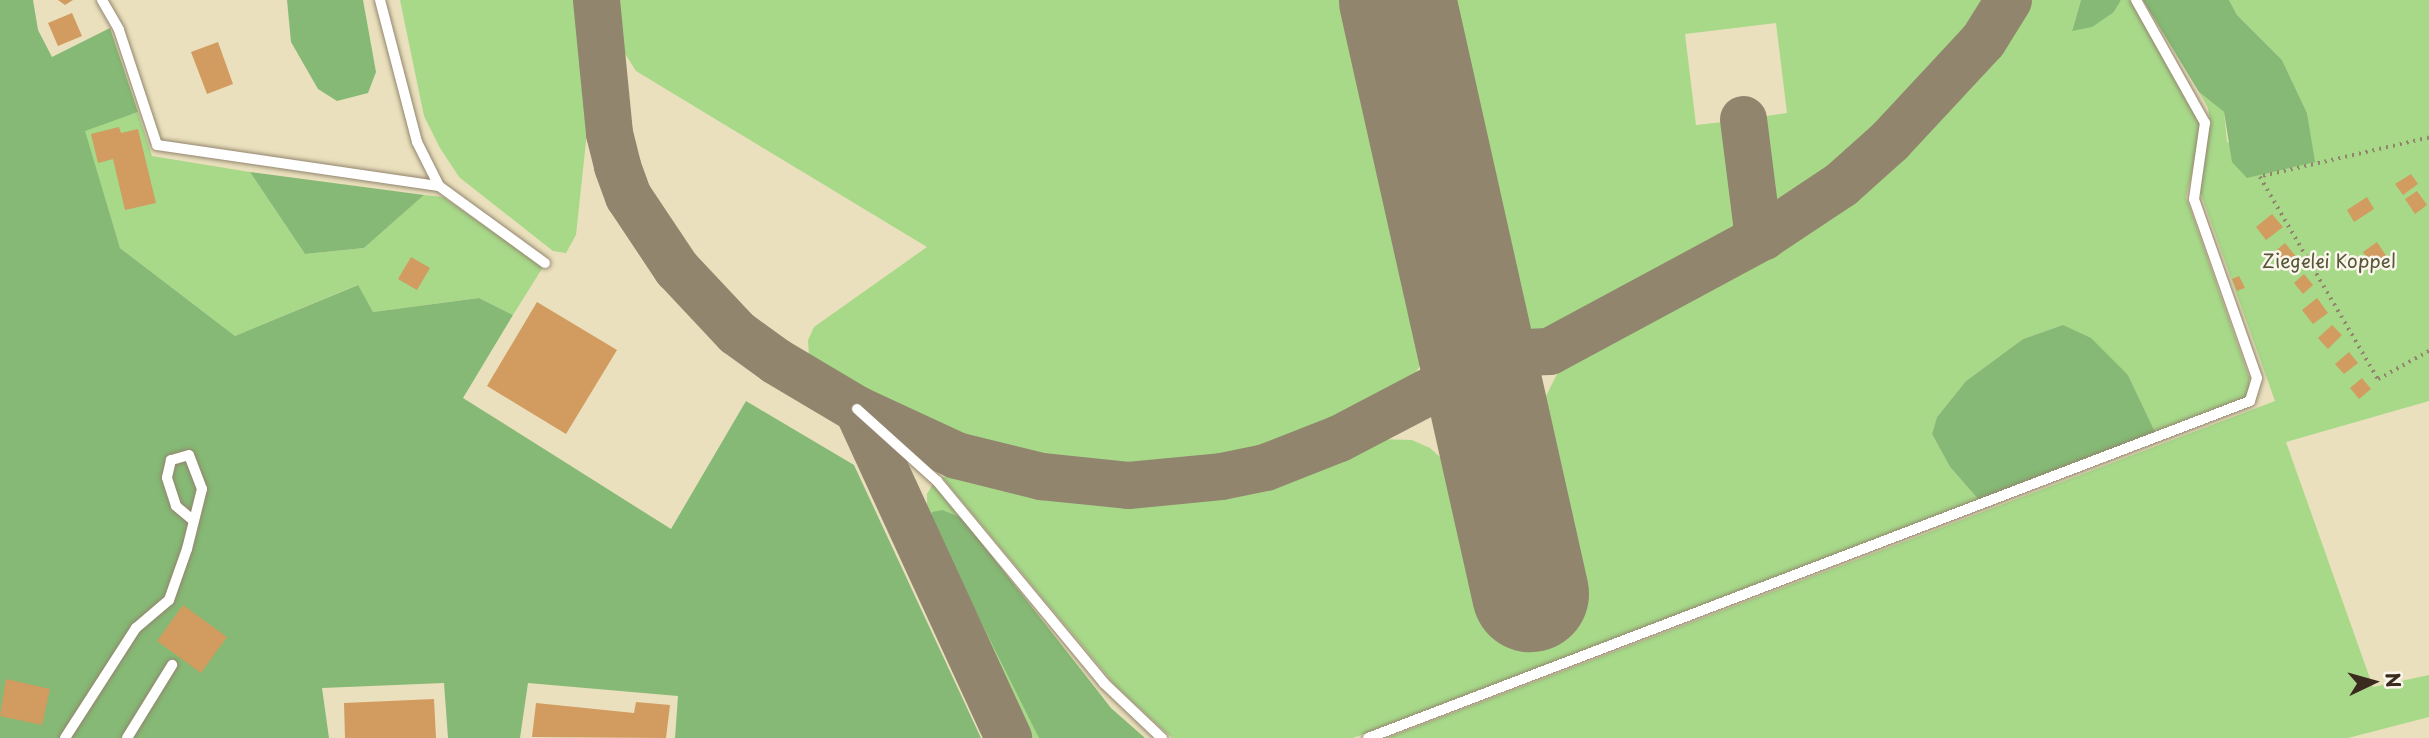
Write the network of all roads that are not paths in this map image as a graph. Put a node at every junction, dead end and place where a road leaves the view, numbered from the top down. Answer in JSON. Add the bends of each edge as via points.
{"nodes":[{"id":1,"x":102,"y":0,"type":"edge"},
{"id":2,"x":380,"y":0,"type":"edge"},
{"id":3,"x":2136,"y":0,"type":"edge"},
{"id":4,"x":439,"y":186,"type":"junction"},
{"id":5,"x":545,"y":264,"type":"dead end"},
{"id":6,"x":857,"y":409,"type":"dead end"},
{"id":7,"x":194,"y":521,"type":"junction"},
{"id":8,"x":172,"y":665,"type":"dead end"},
{"id":9,"x":65,"y":738,"type":"edge"},
{"id":10,"x":127,"y":738,"type":"edge"},
{"id":11,"x":1162,"y":738,"type":"edge"},
{"id":12,"x":1368,"y":738,"type":"edge"}],
"edges":[{"from":1,"to":4,"type":"lane","via":[[119,30],[157,145]]},
{"from":2,"to":4,"type":"lane","via":[[417,142]]},
{"from":3,"to":12,"type":"lane","via":[[2205,123],[2194,199],[2257,378],[2250,401]]},
{"from":4,"to":5,"type":"lane"},
{"from":6,"to":11,"type":"lane","via":[[937,481],[1104,683]]},
{"from":7,"to":7,"type":"lane","via":[[202,489],[189,456],[171,460],[167,478],[176,506]]},
{"from":7,"to":9,"type":"lane","via":[[169,600],[136,628]]},
{"from":8,"to":10,"type":"lane"}]}
